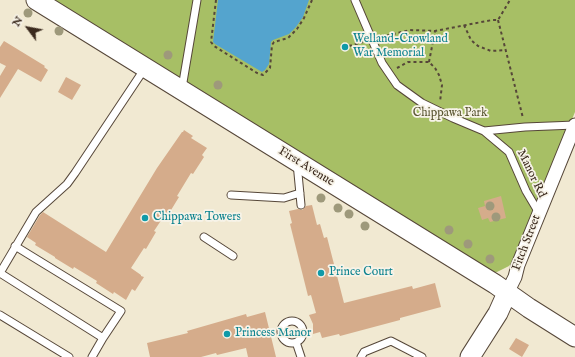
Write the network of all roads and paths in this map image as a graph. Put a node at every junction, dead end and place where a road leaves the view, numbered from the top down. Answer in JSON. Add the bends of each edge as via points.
{"nodes":[{"id":1,"x":36,"y":0,"type":"edge"},
{"id":2,"x":197,"y":0,"type":"edge"},
{"id":3,"x":216,"y":0,"type":"edge"},
{"id":4,"x":312,"y":0,"type":"edge"},
{"id":5,"x":355,"y":0,"type":"edge"},
{"id":6,"x":510,"y":0,"type":"edge"},
{"id":7,"x":498,"y":20,"type":"junction"},
{"id":8,"x":464,"y":25,"type":"junction"},
{"id":9,"x":435,"y":31,"type":"junction"},
{"id":10,"x":372,"y":39,"type":"junction"},
{"id":11,"x":349,"y":46,"type":"dead end"},
{"id":12,"x":506,"y":50,"type":"junction"},
{"id":13,"x":429,"y":62,"type":"junction"},
{"id":14,"x":145,"y":68,"type":"junction"},
{"id":15,"x":388,"y":72,"type":"junction"},
{"id":16,"x":181,"y":90,"type":"junction"},
{"id":17,"x":439,"y":111,"type":"junction"},
{"id":18,"x":575,"y":125,"type":"edge"},
{"id":19,"x":525,"y":127,"type":"junction"},
{"id":20,"x":484,"y":131,"type":"junction"},
{"id":21,"x":296,"y":161,"type":"junction"},
{"id":22,"x":300,"y":193,"type":"junction"},
{"id":23,"x":231,"y":195,"type":"dead end"},
{"id":24,"x":301,"y":205,"type":"dead end"},
{"id":25,"x":539,"y":213,"type":"junction"},
{"id":26,"x":204,"y":238,"type":"dead end"},
{"id":27,"x":15,"y":246,"type":"junction"},
{"id":28,"x":233,"y":256,"type":"dead end"},
{"id":29,"x":0,"y":273,"type":"edge"},
{"id":30,"x":507,"y":293,"type":"junction"},
{"id":31,"x":0,"y":315,"type":"edge"},
{"id":32,"x":575,"y":337,"type":"edge"},
{"id":33,"x":103,"y":338,"type":"junction"},
{"id":34,"x":296,"y":342,"type":"dead end"},
{"id":35,"x":69,"y":357,"type":"edge"},
{"id":36,"x":92,"y":357,"type":"edge"},
{"id":37,"x":301,"y":357,"type":"edge"},
{"id":38,"x":361,"y":357,"type":"edge"},
{"id":39,"x":422,"y":357,"type":"edge"},
{"id":40,"x":470,"y":357,"type":"edge"}],
"edges":[{"from":1,"to":14,"type":"street","name":"First Avenue"},
{"from":2,"to":16,"type":"lane"},
{"from":3,"to":4,"type":"path","via":[[210,42],[263,75],[270,68],[272,45],[288,38],[297,29]]},
{"from":5,"to":10,"type":"lane"},
{"from":6,"to":7,"type":"path"},
{"from":7,"to":8,"type":"path"},
{"from":7,"to":12,"type":"path"},
{"from":8,"to":9,"type":"path"},
{"from":8,"to":12,"type":"path","via":[[471,40],[478,46],[491,51]]},
{"from":9,"to":10,"type":"path","via":[[410,30]]},
{"from":9,"to":13,"type":"path"},
{"from":10,"to":11,"type":"path"},
{"from":10,"to":15,"type":"lane"},
{"from":12,"to":19,"type":"path"},
{"from":13,"to":15,"type":"path","via":[[408,62]]},
{"from":13,"to":17,"type":"path","via":[[439,75],[442,85]]},
{"from":14,"to":16,"type":"street","name":"First Avenue"},
{"from":14,"to":27,"type":"lane","via":[[75,173],[36,212]]},
{"from":15,"to":17,"type":"lane","via":[[397,85]]},
{"from":16,"to":21,"type":"street","name":"First Avenue"},
{"from":17,"to":20,"type":"lane"},
{"from":18,"to":19,"type":"lane"},
{"from":18,"to":25,"type":"street","name":"Fitch Street"},
{"from":19,"to":20,"type":"lane"},
{"from":20,"to":25,"type":"lane","name":"Manor Rd","via":[[509,152]]},
{"from":21,"to":22,"type":"lane"},
{"from":21,"to":30,"type":"street","name":"First Avenue"},
{"from":22,"to":23,"type":"lane","via":[[284,198]]},
{"from":22,"to":24,"type":"lane"},
{"from":25,"to":30,"type":"street","name":"Fitch Street"},
{"from":26,"to":28,"type":"lane"},
{"from":27,"to":29,"type":"lane"},
{"from":27,"to":33,"type":"lane","via":[[121,311]]},
{"from":29,"to":33,"type":"lane"},
{"from":30,"to":32,"type":"street","name":"First Avenue"},
{"from":30,"to":40,"type":"street","name":"Fitch Street","via":[[498,313]]},
{"from":31,"to":35,"type":"lane"},
{"from":33,"to":36,"type":"lane"},
{"from":34,"to":37,"type":"lane"},
{"from":38,"to":39,"type":"lane","via":[[364,352],[391,341]]}]}
